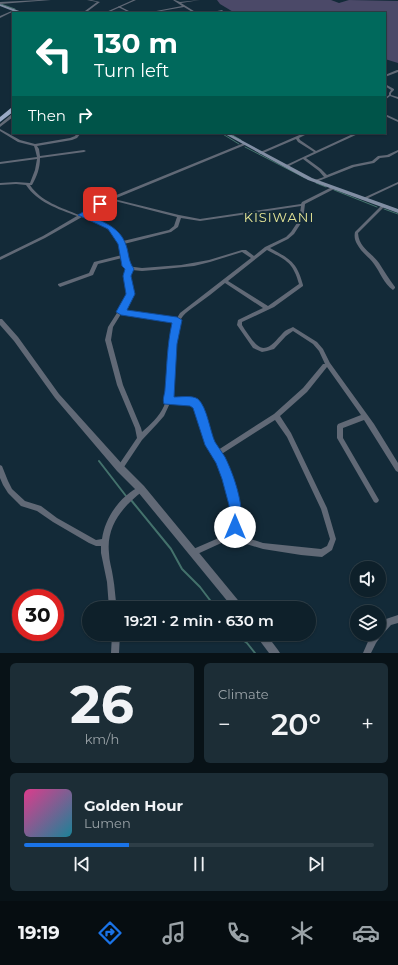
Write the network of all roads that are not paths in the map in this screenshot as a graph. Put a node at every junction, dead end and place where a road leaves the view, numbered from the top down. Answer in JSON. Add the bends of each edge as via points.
{"nodes":[{"id":1,"x":50,"y":0,"type":"edge"},
{"id":2,"x":88,"y":0,"type":"edge"},
{"id":3,"x":135,"y":0,"type":"edge"},
{"id":4,"x":174,"y":0,"type":"edge"},
{"id":5,"x":199,"y":0,"type":"edge"},
{"id":6,"x":0,"y":4,"type":"edge"},
{"id":7,"x":180,"y":4,"type":"junction"},
{"id":8,"x":184,"y":6,"type":"junction"},
{"id":9,"x":119,"y":7,"type":"junction"},
{"id":10,"x":15,"y":10,"type":"junction"},
{"id":11,"x":162,"y":10,"type":"junction"},
{"id":12,"x":222,"y":11,"type":"dead end"},
{"id":13,"x":19,"y":12,"type":"edge"},
{"id":14,"x":88,"y":12,"type":"edge"},
{"id":15,"x":106,"y":12,"type":"edge"},
{"id":16,"x":130,"y":12,"type":"edge"},
{"id":17,"x":152,"y":12,"type":"edge"},
{"id":18,"x":165,"y":12,"type":"edge"},
{"id":19,"x":194,"y":12,"type":"edge"},
{"id":20,"x":216,"y":12,"type":"edge"},
{"id":21,"x":0,"y":16,"type":"edge"},
{"id":22,"x":398,"y":71,"type":"edge"},
{"id":23,"x":386,"y":76,"type":"edge"},
{"id":24,"x":386,"y":86,"type":"edge"},
{"id":25,"x":395,"y":90,"type":"edge"},
{"id":26,"x":390,"y":95,"type":"junction"},
{"id":27,"x":386,"y":98,"type":"edge"},
{"id":28,"x":398,"y":98,"type":"edge"},
{"id":29,"x":12,"y":105,"type":"edge"},
{"id":30,"x":12,"y":110,"type":"edge"},
{"id":31,"x":0,"y":114,"type":"edge"},
{"id":32,"x":12,"y":116,"type":"edge"},
{"id":33,"x":386,"y":116,"type":"edge"},
{"id":34,"x":391,"y":118,"type":"junction"},
{"id":35,"x":0,"y":120,"type":"edge"},
{"id":36,"x":386,"y":120,"type":"edge"},
{"id":37,"x":398,"y":121,"type":"edge"},
{"id":38,"x":0,"y":126,"type":"edge"},
{"id":39,"x":0,"y":130,"type":"edge"},
{"id":40,"x":79,"y":134,"type":"edge"},
{"id":41,"x":227,"y":134,"type":"edge"},
{"id":42,"x":305,"y":134,"type":"edge"},
{"id":43,"x":356,"y":134,"type":"edge"},
{"id":44,"x":297,"y":138,"type":"junction"},
{"id":45,"x":244,"y":144,"type":"junction"},
{"id":46,"x":35,"y":145,"type":"junction"},
{"id":47,"x":398,"y":150,"type":"edge"},
{"id":48,"x":84,"y":151,"type":"dead end"},
{"id":49,"x":316,"y":152,"type":"junction"},
{"id":50,"x":260,"y":153,"type":"junction"},
{"id":51,"x":38,"y":158,"type":"junction"},
{"id":52,"x":304,"y":158,"type":"junction"},
{"id":53,"x":0,"y":163,"type":"edge"},
{"id":54,"x":286,"y":166,"type":"junction"},
{"id":55,"x":326,"y":177,"type":"junction"},
{"id":56,"x":316,"y":181,"type":"junction"},
{"id":57,"x":398,"y":183,"type":"edge"},
{"id":58,"x":0,"y":184,"type":"edge"},
{"id":59,"x":27,"y":184,"type":"junction"},
{"id":60,"x":333,"y":188,"type":"junction"},
{"id":61,"x":110,"y":199,"type":"junction"},
{"id":62,"x":363,"y":199,"type":"junction"},
{"id":63,"x":302,"y":205,"type":"junction"},
{"id":64,"x":383,"y":206,"type":"junction"},
{"id":65,"x":398,"y":211,"type":"edge"},
{"id":66,"x":80,"y":215,"type":"junction"},
{"id":67,"x":179,"y":216,"type":"junction"},
{"id":68,"x":122,"y":244,"type":"junction"},
{"id":69,"x":267,"y":248,"type":"junction"},
{"id":70,"x":124,"y":256,"type":"junction"},
{"id":71,"x":254,"y":258,"type":"junction"},
{"id":72,"x":0,"y":259,"type":"edge"},
{"id":73,"x":130,"y":269,"type":"junction"},
{"id":74,"x":225,"y":281,"type":"junction"},
{"id":75,"x":60,"y":285,"type":"dead end"},
{"id":76,"x":393,"y":288,"type":"dead end"},
{"id":77,"x":267,"y":308,"type":"junction"},
{"id":78,"x":121,"y":312,"type":"junction"},
{"id":79,"x":177,"y":320,"type":"junction"},
{"id":80,"x":0,"y":321,"type":"edge"},
{"id":81,"x":325,"y":366,"type":"dead end"},
{"id":82,"x":168,"y":401,"type":"junction"},
{"id":83,"x":276,"y":416,"type":"junction"},
{"id":84,"x":364,"y":417,"type":"junction"},
{"id":85,"x":140,"y":438,"type":"junction"},
{"id":86,"x":217,"y":454,"type":"junction"},
{"id":87,"x":0,"y":468,"type":"edge"},
{"id":88,"x":120,"y":468,"type":"junction"},
{"id":89,"x":398,"y":469,"type":"edge"},
{"id":90,"x":141,"y":489,"type":"junction"},
{"id":91,"x":376,"y":500,"type":"dead end"},
{"id":92,"x":230,"y":536,"type":"junction"},
{"id":93,"x":104,"y":542,"type":"junction"},
{"id":94,"x":193,"y":552,"type":"junction"},
{"id":95,"x":112,"y":601,"type":"edge"},
{"id":96,"x":233,"y":601,"type":"edge"},
{"id":97,"x":398,"y":619,"type":"edge"},
{"id":98,"x":386,"y":626,"type":"edge"},
{"id":99,"x":116,"y":641,"type":"edge"},
{"id":100,"x":266,"y":641,"type":"edge"},
{"id":101,"x":373,"y":641,"type":"edge"},
{"id":102,"x":115,"y":653,"type":"edge"},
{"id":103,"x":275,"y":653,"type":"edge"},
{"id":104,"x":367,"y":653,"type":"edge"}],
"edges":[{"from":1,"to":6,"type":"street"},
{"from":2,"to":14,"type":"street","via":[[99,2],[86,11]]},
{"from":3,"to":9,"type":"street"},
{"from":4,"to":7,"type":"street"},
{"from":5,"to":7,"type":"street"},
{"from":6,"to":10,"type":"main road"},
{"from":7,"to":8,"type":"street"},
{"from":8,"to":11,"type":"street"},
{"from":8,"to":19,"type":"street"},
{"from":9,"to":15,"type":"street"},
{"from":9,"to":16,"type":"street"},
{"from":10,"to":13,"type":"main road"},
{"from":10,"to":21,"type":"street"},
{"from":11,"to":17,"type":"street"},
{"from":11,"to":18,"type":"street"},
{"from":12,"to":20,"type":"street"},
{"from":22,"to":23,"type":"street"},
{"from":24,"to":25,"type":"street"},
{"from":25,"to":26,"type":"street"},
{"from":26,"to":27,"type":"street"},
{"from":26,"to":28,"type":"street"},
{"from":29,"to":31,"type":"main road"},
{"from":30,"to":35,"type":"main road"},
{"from":32,"to":38,"type":"street"},
{"from":33,"to":34,"type":"street"},
{"from":34,"to":36,"type":"street"},
{"from":34,"to":37,"type":"street"},
{"from":39,"to":46,"type":"street","via":[[20,141]]},
{"from":40,"to":46,"type":"street","via":[[71,139]]},
{"from":41,"to":45,"type":"main road"},
{"from":42,"to":44,"type":"street"},
{"from":43,"to":49,"type":"street"},
{"from":44,"to":49,"type":"street"},
{"from":44,"to":50,"type":"street"},
{"from":45,"to":50,"type":"main road"},
{"from":45,"to":61,"type":"street"},
{"from":46,"to":51,"type":"street"},
{"from":47,"to":55,"type":"street","via":[[373,162],[353,166]]},
{"from":48,"to":51,"type":"street"},
{"from":49,"to":52,"type":"street"},
{"from":50,"to":54,"type":"main road"},
{"from":51,"to":53,"type":"street"},
{"from":51,"to":59,"type":"street","via":[[38,170],[32,182]]},
{"from":52,"to":54,"type":"street"},
{"from":52,"to":55,"type":"street"},
{"from":54,"to":56,"type":"main road"},
{"from":55,"to":56,"type":"street"},
{"from":56,"to":60,"type":"main road"},
{"from":57,"to":62,"type":"street"},
{"from":58,"to":59,"type":"street"},
{"from":59,"to":66,"type":"street","via":[[46,200]]},
{"from":60,"to":62,"type":"main road"},
{"from":60,"to":63,"type":"street"},
{"from":61,"to":66,"type":"street"},
{"from":61,"to":67,"type":"street"},
{"from":62,"to":64,"type":"main road"},
{"from":63,"to":67,"type":"street","via":[[206,220]]},
{"from":63,"to":69,"type":"street","via":[[301,220],[293,233]]},
{"from":64,"to":65,"type":"main road"},
{"from":64,"to":76,"type":"street","via":[[356,233],[356,238]]},
{"from":66,"to":68,"type":"street","via":[[110,228]]},
{"from":66,"to":72,"type":"street"},
{"from":67,"to":68,"type":"street","via":[[176,227],[170,231]]},
{"from":68,"to":70,"type":"street"},
{"from":69,"to":71,"type":"street"},
{"from":69,"to":77,"type":"street","via":[[293,263],[301,285]]},
{"from":70,"to":73,"type":"street","via":[[126,266]]},
{"from":70,"to":75,"type":"street","via":[[96,263],[91,274]]},
{"from":71,"to":73,"type":"street","via":[[242,250],[195,265]]},
{"from":71,"to":74,"type":"street"},
{"from":73,"to":78,"type":"street","via":[[127,276],[131,294]]},
{"from":74,"to":77,"type":"street"},
{"from":74,"to":79,"type":"street","via":[[189,307]]},
{"from":77,"to":84,"type":"street","via":[[239,323],[256,347],[272,347],[288,331],[298,331],[321,350]]},
{"from":78,"to":79,"type":"street"},
{"from":78,"to":85,"type":"street","via":[[111,327],[108,340],[120,385]]},
{"from":79,"to":82,"type":"street","via":[[172,344]]},
{"from":80,"to":88,"type":"street","via":[[58,396]]},
{"from":81,"to":83,"type":"street","via":[[305,390]]},
{"from":82,"to":85,"type":"street","via":[[158,420]]},
{"from":82,"to":86,"type":"street","via":[[196,403],[204,428]]},
{"from":83,"to":86,"type":"street"},
{"from":83,"to":92,"type":"street","via":[[289,435],[324,508],[333,539],[330,548],[322,553],[301,551],[263,546]]},
{"from":84,"to":89,"type":"street"},
{"from":84,"to":91,"type":"street","via":[[340,426],[340,438]]},
{"from":85,"to":88,"type":"street"},
{"from":86,"to":92,"type":"street","via":[[228,479],[235,505],[235,527]]},
{"from":87,"to":93,"type":"street","via":[[5,483],[23,504],[39,508],[91,541]]},
{"from":88,"to":90,"type":"street"},
{"from":90,"to":93,"type":"street","via":[[128,498],[118,510],[109,524]]},
{"from":90,"to":94,"type":"street"},
{"from":92,"to":94,"type":"street"},
{"from":93,"to":95,"type":"street"},
{"from":94,"to":96,"type":"street"},
{"from":97,"to":98,"type":"street"},
{"from":99,"to":102,"type":"street"},
{"from":100,"to":103,"type":"street"},
{"from":101,"to":104,"type":"street"}]}
